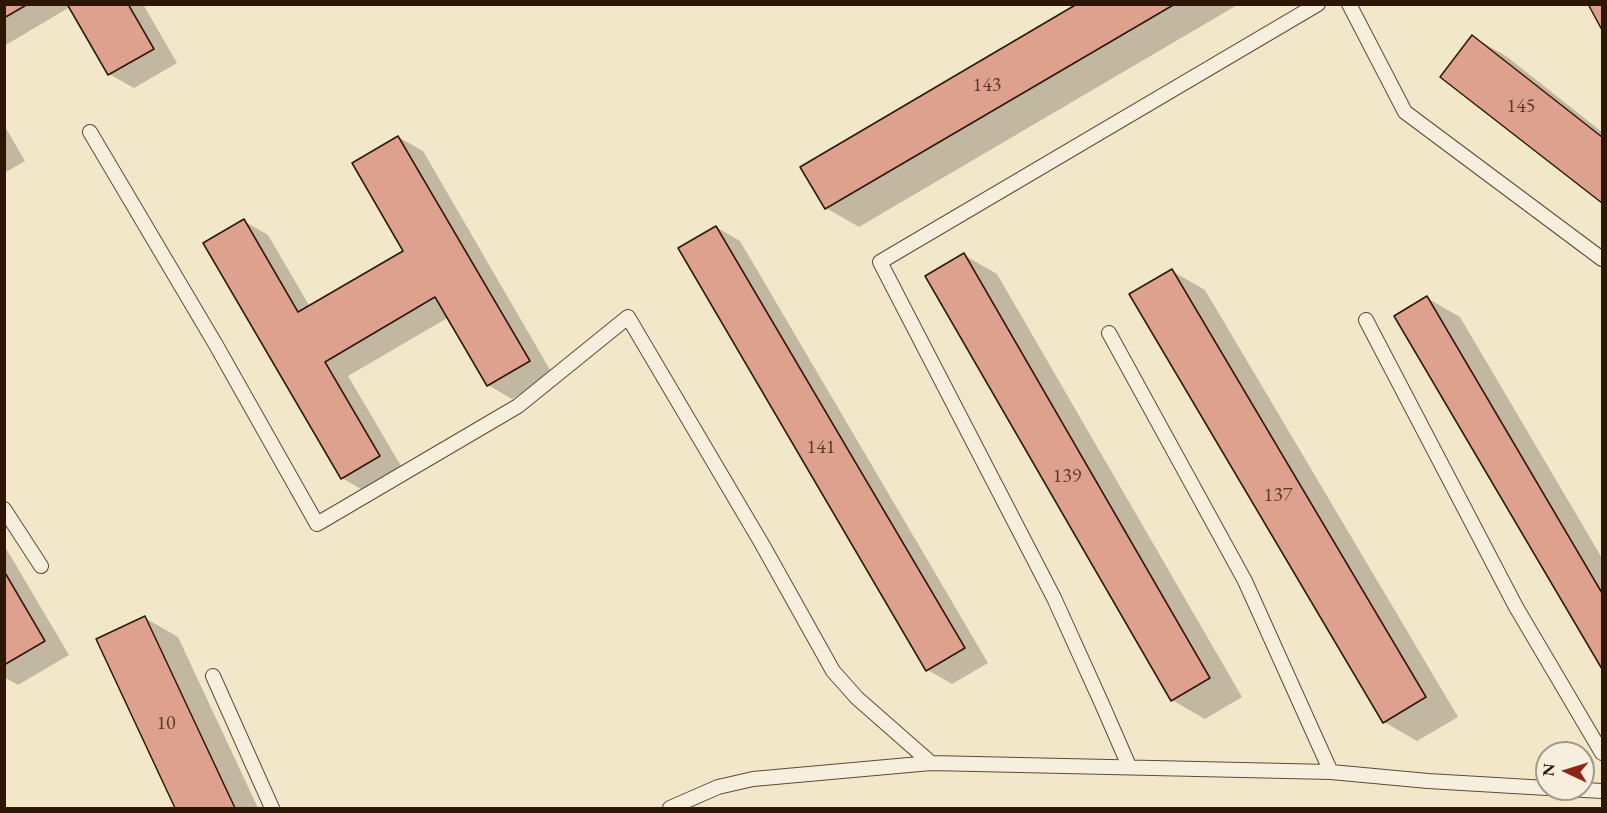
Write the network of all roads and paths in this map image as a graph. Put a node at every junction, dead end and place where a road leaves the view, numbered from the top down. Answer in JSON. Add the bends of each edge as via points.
{"nodes":[{"id":1,"x":1318,"y":4,"type":"edge"},
{"id":2,"x":1349,"y":4,"type":"edge"},
{"id":3,"x":90,"y":132,"type":"dead end"},
{"id":4,"x":1602,"y":259,"type":"edge"},
{"id":5,"x":1366,"y":320,"type":"dead end"},
{"id":6,"x":1109,"y":333,"type":"dead end"},
{"id":7,"x":4,"y":509,"type":"edge"},
{"id":8,"x":41,"y":566,"type":"dead end"},
{"id":9,"x":213,"y":676,"type":"dead end"},
{"id":10,"x":1602,"y":753,"type":"edge"},
{"id":11,"x":931,"y":763,"type":"junction"},
{"id":12,"x":1129,"y":766,"type":"junction"},
{"id":13,"x":1331,"y":772,"type":"junction"},
{"id":14,"x":1535,"y":787,"type":"edge"},
{"id":15,"x":272,"y":808,"type":"edge"},
{"id":16,"x":670,"y":808,"type":"edge"}],
"edges":[{"from":1,"to":12,"type":"lane","via":[[880,262],[1054,598]]},
{"from":2,"to":4,"type":"lane","via":[[1405,112]]},
{"from":3,"to":11,"type":"lane","via":[[316,524],[518,406],[628,317],[833,671],[857,698]]},
{"from":5,"to":10,"type":"lane","via":[[1516,607]]},
{"from":6,"to":13,"type":"lane","via":[[1245,580]]},
{"from":7,"to":8,"type":"lane"},
{"from":9,"to":15,"type":"lane"},
{"from":11,"to":12,"type":"lane"},
{"from":11,"to":16,"type":"lane","via":[[753,779],[718,788]]},
{"from":12,"to":13,"type":"lane"},
{"from":13,"to":14,"type":"lane"}]}
